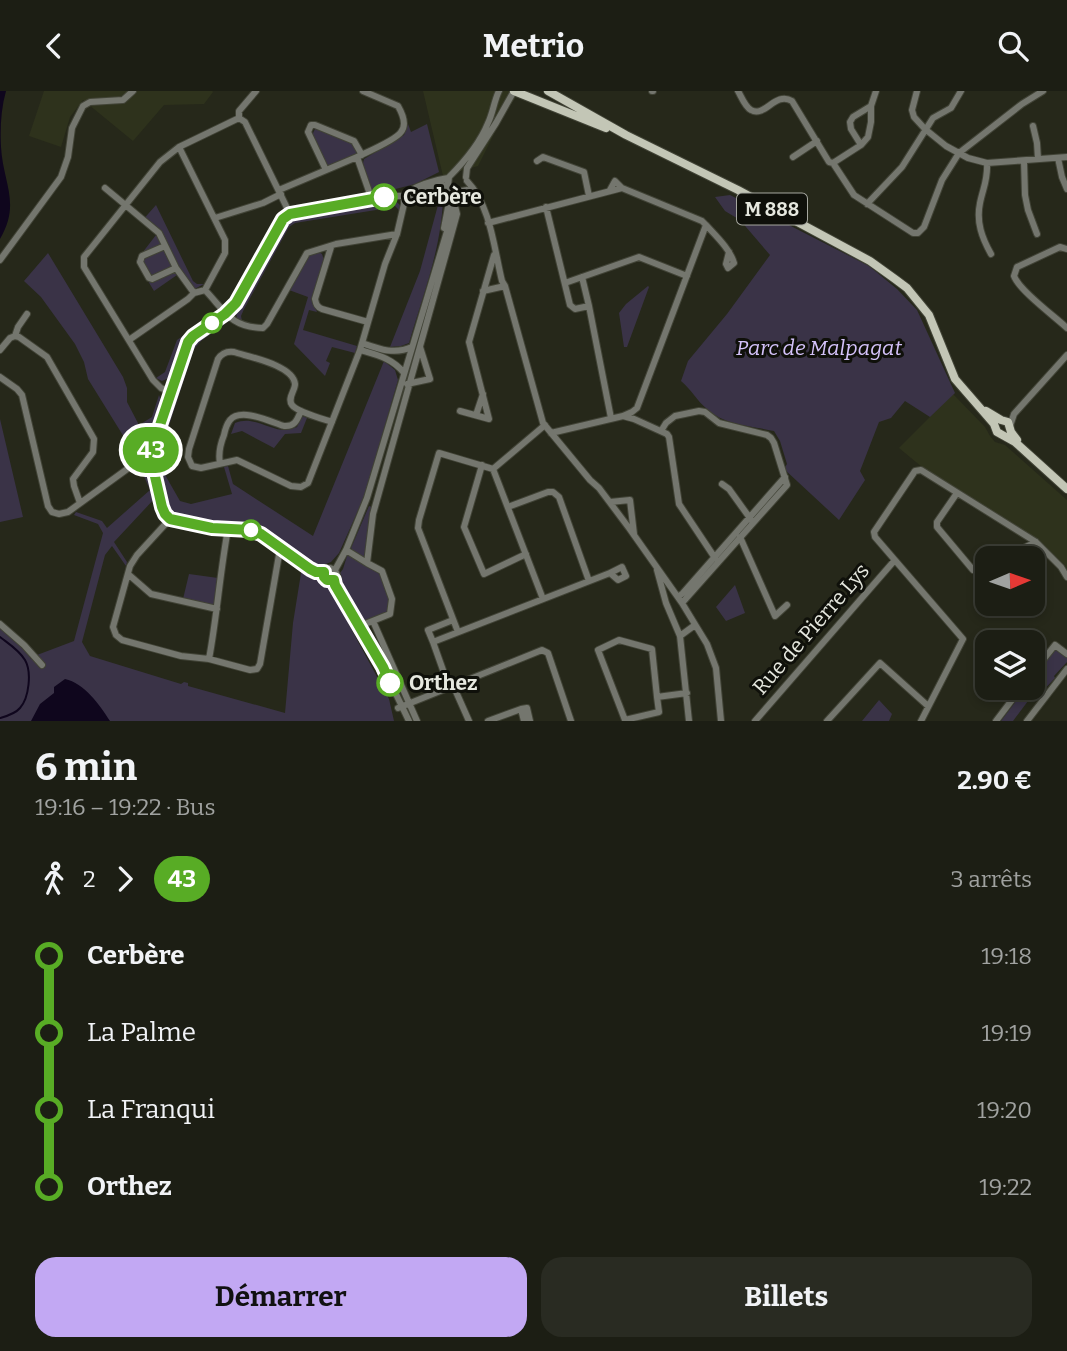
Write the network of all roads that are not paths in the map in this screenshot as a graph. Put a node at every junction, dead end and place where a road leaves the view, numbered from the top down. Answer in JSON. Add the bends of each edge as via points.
{"nodes":[{"id":1,"x":134,"y":91,"type":"edge"},
{"id":2,"x":256,"y":91,"type":"edge"},
{"id":3,"x":363,"y":91,"type":"edge"},
{"id":4,"x":499,"y":91,"type":"edge"},
{"id":5,"x":514,"y":91,"type":"edge"},
{"id":6,"x":548,"y":91,"type":"edge"},
{"id":7,"x":737,"y":91,"type":"edge"},
{"id":8,"x":876,"y":91,"type":"edge"},
{"id":9,"x":917,"y":91,"type":"edge"},
{"id":10,"x":961,"y":91,"type":"edge"},
{"id":11,"x":1042,"y":91,"type":"edge"},
{"id":12,"x":871,"y":106,"type":"junction"},
{"id":13,"x":239,"y":118,"type":"junction"},
{"id":14,"x":1033,"y":126,"type":"dead end"},
{"id":15,"x":925,"y":129,"type":"junction"},
{"id":16,"x":626,"y":135,"type":"junction"},
{"id":17,"x":817,"y":141,"type":"junction"},
{"id":18,"x":860,"y":145,"type":"junction"},
{"id":19,"x":179,"y":147,"type":"junction"},
{"id":20,"x":958,"y":153,"type":"junction"},
{"id":21,"x":360,"y":156,"type":"junction"},
{"id":22,"x":793,"y":157,"type":"dead end"},
{"id":23,"x":1067,"y":157,"type":"edge"},
{"id":24,"x":1058,"y":158,"type":"junction"},
{"id":25,"x":1038,"y":159,"type":"junction"},
{"id":26,"x":1024,"y":160,"type":"junction"},
{"id":27,"x":537,"y":161,"type":"dead end"},
{"id":28,"x":833,"y":163,"type":"junction"},
{"id":29,"x":987,"y":163,"type":"junction"},
{"id":30,"x":326,"y":170,"type":"junction"},
{"id":31,"x":455,"y":172,"type":"junction"},
{"id":32,"x":448,"y":178,"type":"junction"},
{"id":33,"x":467,"y":179,"type":"junction"},
{"id":34,"x":449,"y":187,"type":"junction"},
{"id":35,"x":105,"y":188,"type":"dead end"},
{"id":36,"x":1067,"y":189,"type":"edge"},
{"id":37,"x":462,"y":191,"type":"junction"},
{"id":38,"x":280,"y":192,"type":"junction"},
{"id":39,"x":404,"y":195,"type":"junction"},
{"id":40,"x":479,"y":195,"type":"junction"},
{"id":41,"x":589,"y":196,"type":"junction"},
{"id":42,"x":372,"y":200,"type":"junction"},
{"id":43,"x":125,"y":204,"type":"junction"},
{"id":44,"x":867,"y":204,"type":"junction"},
{"id":45,"x":546,"y":207,"type":"junction"},
{"id":46,"x":290,"y":214,"type":"junction"},
{"id":47,"x":215,"y":218,"type":"junction"},
{"id":48,"x":488,"y":223,"type":"junction"},
{"id":49,"x":706,"y":225,"type":"junction"},
{"id":50,"x":397,"y":234,"type":"junction"},
{"id":51,"x":1037,"y":235,"type":"dead end"},
{"id":52,"x":445,"y":240,"type":"junction"},
{"id":53,"x":165,"y":246,"type":"junction"},
{"id":54,"x":331,"y":247,"type":"junction"},
{"id":55,"x":1067,"y":249,"type":"edge"},
{"id":56,"x":495,"y":250,"type":"junction"},
{"id":57,"x":729,"y":252,"type":"dead end"},
{"id":58,"x":991,"y":254,"type":"dead end"},
{"id":59,"x":0,"y":260,"type":"edge"},
{"id":60,"x":176,"y":268,"type":"junction"},
{"id":61,"x":687,"y":276,"type":"junction"},
{"id":62,"x":582,"y":277,"type":"junction"},
{"id":63,"x":565,"y":283,"type":"junction"},
{"id":64,"x":505,"y":286,"type":"junction"},
{"id":65,"x":205,"y":290,"type":"junction"},
{"id":66,"x":484,"y":291,"type":"junction"},
{"id":67,"x":194,"y":293,"type":"junction"},
{"id":68,"x":589,"y":306,"type":"junction"},
{"id":69,"x":27,"y":314,"type":"dead end"},
{"id":70,"x":225,"y":314,"type":"junction"},
{"id":71,"x":368,"y":322,"type":"junction"},
{"id":72,"x":1067,"y":328,"type":"edge"},
{"id":73,"x":15,"y":336,"type":"junction"},
{"id":74,"x":129,"y":341,"type":"junction"},
{"id":75,"x":361,"y":347,"type":"junction"},
{"id":76,"x":416,"y":347,"type":"junction"},
{"id":77,"x":0,"y":350,"type":"edge"},
{"id":78,"x":1067,"y":355,"type":"edge"},
{"id":79,"x":404,"y":373,"type":"junction"},
{"id":80,"x":0,"y":377,"type":"edge"},
{"id":81,"x":405,"y":383,"type":"junction"},
{"id":82,"x":171,"y":392,"type":"junction"},
{"id":83,"x":483,"y":394,"type":"junction"},
{"id":84,"x":301,"y":411,"type":"junction"},
{"id":85,"x":460,"y":411,"type":"dead end"},
{"id":86,"x":476,"y":415,"type":"junction"},
{"id":87,"x":623,"y":416,"type":"junction"},
{"id":88,"x":611,"y":418,"type":"junction"},
{"id":89,"x":332,"y":422,"type":"junction"},
{"id":90,"x":545,"y":425,"type":"junction"},
{"id":91,"x":1004,"y":426,"type":"junction"},
{"id":92,"x":661,"y":431,"type":"junction"},
{"id":93,"x":551,"y":433,"type":"junction"},
{"id":94,"x":151,"y":455,"type":"junction"},
{"id":95,"x":220,"y":463,"type":"junction"},
{"id":96,"x":482,"y":465,"type":"junction"},
{"id":97,"x":493,"y":469,"type":"junction"},
{"id":98,"x":722,"y":484,"type":"dead end"},
{"id":99,"x":1067,"y":489,"type":"edge"},
{"id":100,"x":957,"y":492,"type":"junction"},
{"id":101,"x":610,"y":502,"type":"junction"},
{"id":102,"x":80,"y":503,"type":"junction"},
{"id":103,"x":508,"y":507,"type":"junction"},
{"id":104,"x":170,"y":519,"type":"junction"},
{"id":105,"x":751,"y":520,"type":"junction"},
{"id":106,"x":228,"y":529,"type":"junction"},
{"id":107,"x":634,"y":536,"type":"junction"},
{"id":108,"x":740,"y":537,"type":"junction"},
{"id":109,"x":1035,"y":542,"type":"junction"},
{"id":110,"x":1027,"y":546,"type":"edge"},
{"id":111,"x":281,"y":549,"type":"junction"},
{"id":112,"x":346,"y":550,"type":"junction"},
{"id":113,"x":526,"y":554,"type":"junction"},
{"id":114,"x":715,"y":558,"type":"junction"},
{"id":115,"x":894,"y":561,"type":"junction"},
{"id":116,"x":367,"y":563,"type":"junction"},
{"id":117,"x":657,"y":568,"type":"junction"},
{"id":118,"x":975,"y":571,"type":"edge"},
{"id":119,"x":610,"y":573,"type":"dead end"},
{"id":120,"x":128,"y":574,"type":"junction"},
{"id":121,"x":327,"y":577,"type":"junction"},
{"id":122,"x":1067,"y":577,"type":"edge"},
{"id":123,"x":589,"y":581,"type":"junction"},
{"id":124,"x":679,"y":598,"type":"junction"},
{"id":125,"x":543,"y":599,"type":"junction"},
{"id":126,"x":665,"y":601,"type":"junction"},
{"id":127,"x":787,"y":605,"type":"dead end"},
{"id":128,"x":218,"y":609,"type":"junction"},
{"id":129,"x":453,"y":620,"type":"junction"},
{"id":130,"x":373,"y":621,"type":"junction"},
{"id":131,"x":0,"y":625,"type":"edge"},
{"id":132,"x":695,"y":625,"type":"junction"},
{"id":133,"x":360,"y":626,"type":"junction"},
{"id":134,"x":458,"y":632,"type":"junction"},
{"id":135,"x":680,"y":636,"type":"junction"},
{"id":136,"x":433,"y":642,"type":"junction"},
{"id":137,"x":1067,"y":654,"type":"edge"},
{"id":138,"x":1045,"y":658,"type":"edge"},
{"id":139,"x":209,"y":659,"type":"junction"},
{"id":140,"x":42,"y":665,"type":"dead end"},
{"id":141,"x":1067,"y":669,"type":"edge"},
{"id":142,"x":451,"y":686,"type":"junction"},
{"id":143,"x":687,"y":693,"type":"junction"},
{"id":144,"x":657,"y":697,"type":"junction"},
{"id":145,"x":1012,"y":700,"type":"edge"},
{"id":146,"x":403,"y":706,"type":"junction"},
{"id":147,"x":928,"y":706,"type":"junction"},
{"id":148,"x":521,"y":709,"type":"junction"},
{"id":149,"x":409,"y":721,"type":"edge"},
{"id":150,"x":417,"y":721,"type":"edge"},
{"id":151,"x":469,"y":721,"type":"edge"},
{"id":152,"x":488,"y":721,"type":"edge"},
{"id":153,"x":524,"y":721,"type":"edge"},
{"id":154,"x":530,"y":721,"type":"edge"},
{"id":155,"x":571,"y":721,"type":"edge"},
{"id":156,"x":690,"y":721,"type":"edge"},
{"id":157,"x":721,"y":721,"type":"edge"},
{"id":158,"x":754,"y":721,"type":"edge"},
{"id":159,"x":827,"y":721,"type":"edge"},
{"id":160,"x":921,"y":721,"type":"edge"},
{"id":161,"x":996,"y":721,"type":"edge"},
{"id":162,"x":1027,"y":721,"type":"edge"}],
"edges":[{"from":1,"to":59,"type":"street","via":[[123,100],[83,106],[72,128],[61,177]]},
{"from":2,"to":13,"type":"street","via":[[239,111]]},
{"from":3,"to":21,"type":"street","via":[[398,106],[404,126],[400,134]]},
{"from":4,"to":31,"type":"street","via":[[488,124]]},
{"from":5,"to":16,"type":"main road","number":"M 888"},
{"from":5,"to":33,"type":"street","via":[[467,168]]},
{"from":6,"to":16,"type":"main road","number":"M 888"},
{"from":7,"to":17,"type":"street","via":[[748,109],[755,111],[789,98]]},
{"from":8,"to":12,"type":"street"},
{"from":9,"to":15,"type":"street","via":[[912,110]]},
{"from":10,"to":15,"type":"street","via":[[951,108],[933,118]]},
{"from":11,"to":20,"type":"street"},
{"from":12,"to":18,"type":"street","via":[[870,131]]},
{"from":12,"to":18,"type":"street","via":[[850,122]]},
{"from":13,"to":19,"type":"street"},
{"from":13,"to":38,"type":"street"},
{"from":14,"to":25,"type":"street"},
{"from":15,"to":20,"type":"street"},
{"from":15,"to":44,"type":"street","via":[[902,167]]},
{"from":16,"to":91,"type":"main road","number":"M 888","via":[[870,261],[907,288],[929,315],[955,379]]},
{"from":17,"to":22,"type":"street"},
{"from":17,"to":28,"type":"street"},
{"from":18,"to":28,"type":"street"},
{"from":19,"to":43,"type":"street"},
{"from":19,"to":47,"type":"street"},
{"from":20,"to":29,"type":"street"},
{"from":20,"to":44,"type":"street","via":[[918,233]]},
{"from":21,"to":30,"type":"street"},
{"from":21,"to":30,"type":"street","via":[[354,141],[311,125],[309,132]]},
{"from":21,"to":42,"type":"street"},
{"from":23,"to":24,"type":"street"},
{"from":24,"to":25,"type":"street"},
{"from":24,"to":36,"type":"street"},
{"from":25,"to":26,"type":"street"},
{"from":26,"to":29,"type":"street"},
{"from":26,"to":51,"type":"street","via":[[1025,195]]},
{"from":27,"to":41,"type":"street","via":[[544,157],[584,172]]},
{"from":28,"to":44,"type":"street","via":[[850,191]]},
{"from":29,"to":58,"type":"street","via":[[979,220]]},
{"from":30,"to":38,"type":"street"},
{"from":31,"to":32,"type":"street"},
{"from":31,"to":33,"type":"street"},
{"from":32,"to":34,"type":"street"},
{"from":32,"to":39,"type":"street"},
{"from":33,"to":37,"type":"street"},
{"from":33,"to":40,"type":"street"},
{"from":34,"to":37,"type":"street"},
{"from":34,"to":39,"type":"street","via":[[436,185]]},
{"from":34,"to":52,"type":"street"},
{"from":35,"to":43,"type":"street"},
{"from":37,"to":40,"type":"street"},
{"from":37,"to":52,"type":"street"},
{"from":38,"to":46,"type":"street"},
{"from":38,"to":47,"type":"street","via":[[263,203]]},
{"from":39,"to":42,"type":"street"},
{"from":39,"to":50,"type":"street"},
{"from":40,"to":48,"type":"street"},
{"from":41,"to":45,"type":"street"},
{"from":41,"to":49,"type":"street","via":[[622,188]]},
{"from":42,"to":46,"type":"street"},
{"from":43,"to":53,"type":"street","via":[[159,233]]},
{"from":43,"to":74,"type":"street","via":[[83,261]]},
{"from":45,"to":48,"type":"street"},
{"from":45,"to":63,"type":"street"},
{"from":46,"to":70,"type":"street"},
{"from":47,"to":65,"type":"street","via":[[226,248]]},
{"from":48,"to":56,"type":"street"},
{"from":49,"to":57,"type":"street"},
{"from":49,"to":61,"type":"street"},
{"from":50,"to":54,"type":"street"},
{"from":50,"to":71,"type":"street"},
{"from":52,"to":76,"type":"street"},
{"from":52,"to":76,"type":"street"},
{"from":53,"to":60,"type":"street"},
{"from":53,"to":60,"type":"street","via":[[142,256],[140,262],[152,279]]},
{"from":54,"to":70,"type":"street","via":[[305,256],[265,327],[243,324]]},
{"from":54,"to":71,"type":"street","via":[[315,303]]},
{"from":55,"to":72,"type":"street","via":[[1060,247],[1017,267],[1014,276]]},
{"from":56,"to":64,"type":"street"},
{"from":56,"to":66,"type":"street"},
{"from":60,"to":67,"type":"street"},
{"from":61,"to":62,"type":"street","via":[[639,257]]},
{"from":61,"to":87,"type":"street","via":[[636,408]]},
{"from":62,"to":63,"type":"street"},
{"from":62,"to":68,"type":"street"},
{"from":63,"to":68,"type":"street","via":[[573,308]]},
{"from":64,"to":66,"type":"street"},
{"from":64,"to":90,"type":"street"},
{"from":65,"to":67,"type":"street"},
{"from":65,"to":70,"type":"street"},
{"from":66,"to":83,"type":"street","via":[[469,342]]},
{"from":67,"to":74,"type":"street"},
{"from":68,"to":88,"type":"street"},
{"from":69,"to":73,"type":"street"},
{"from":70,"to":82,"type":"street","via":[[188,342]]},
{"from":71,"to":75,"type":"street"},
{"from":73,"to":77,"type":"street"},
{"from":73,"to":102,"type":"street","via":[[47,357],[92,435],[93,452],[73,479]]},
{"from":74,"to":82,"type":"street","via":[[153,380]]},
{"from":75,"to":76,"type":"street","via":[[389,352]]},
{"from":75,"to":79,"type":"street","via":[[393,361]]},
{"from":75,"to":89,"type":"street"},
{"from":76,"to":79,"type":"street"},
{"from":76,"to":81,"type":"street"},
{"from":76,"to":81,"type":"street","via":[[430,379]]},
{"from":78,"to":91,"type":"street"},
{"from":79,"to":81,"type":"street"},
{"from":80,"to":102,"type":"street","via":[[22,395],[50,511],[59,515]]},
{"from":81,"to":112,"type":"street"},
{"from":81,"to":116,"type":"street","via":[[373,514]]},
{"from":82,"to":94,"type":"street"},
{"from":83,"to":86,"type":"street"},
{"from":83,"to":86,"type":"street","via":[[489,418]]},
{"from":84,"to":89,"type":"street"},
{"from":84,"to":95,"type":"street","via":[[288,426],[236,415],[220,445]]},
{"from":84,"to":95,"type":"street","via":[[291,403],[294,381],[279,366],[234,352],[222,354],[188,457],[197,468]]},
{"from":85,"to":86,"type":"street"},
{"from":87,"to":88,"type":"street"},
{"from":87,"to":92,"type":"street"},
{"from":88,"to":93,"type":"street"},
{"from":89,"to":95,"type":"street","via":[[304,487],[291,486],[240,460]]},
{"from":90,"to":93,"type":"street"},
{"from":90,"to":97,"type":"street"},
{"from":91,"to":99,"type":"main road","number":"M 888","via":[[1015,442]]},
{"from":92,"to":105,"type":"street","via":[[674,416],[699,411],[719,423],[771,438],[786,481]]},
{"from":92,"to":114,"type":"street","via":[[669,437],[680,504]]},
{"from":93,"to":101,"type":"street"},
{"from":94,"to":102,"type":"street"},
{"from":94,"to":104,"type":"street","via":[[162,507]]},
{"from":96,"to":97,"type":"street"},
{"from":96,"to":113,"type":"street","via":[[464,527],[484,574]]},
{"from":96,"to":129,"type":"street","via":[[439,453],[419,520],[418,528]]},
{"from":97,"to":103,"type":"street"},
{"from":98,"to":105,"type":"street"},
{"from":100,"to":109,"type":"street"},
{"from":100,"to":115,"type":"street","via":[[921,470],[915,471],[874,532]]},
{"from":100,"to":118,"type":"street","via":[[937,527]]},
{"from":101,"to":107,"type":"street"},
{"from":101,"to":107,"type":"street","via":[[630,500]]},
{"from":103,"to":113,"type":"street"},
{"from":103,"to":123,"type":"street","via":[[548,492],[556,494]]},
{"from":104,"to":106,"type":"street"},
{"from":104,"to":120,"type":"street","via":[[132,561]]},
{"from":105,"to":108,"type":"street"},
{"from":105,"to":114,"type":"street"},
{"from":106,"to":111,"type":"street","via":[[261,534]]},
{"from":106,"to":128,"type":"street"},
{"from":107,"to":117,"type":"street"},
{"from":108,"to":124,"type":"street","via":[[720,563]]},
{"from":108,"to":127,"type":"street","via":[[775,616]]},
{"from":109,"to":110,"type":"street"},
{"from":109,"to":122,"type":"street"},
{"from":111,"to":121,"type":"street"},
{"from":111,"to":139,"type":"street","via":[[259,667],[250,670]]},
{"from":112,"to":116,"type":"street"},
{"from":112,"to":121,"type":"street"},
{"from":113,"to":125,"type":"street"},
{"from":114,"to":124,"type":"street"},
{"from":115,"to":147,"type":"street","via":[[963,639]]},
{"from":115,"to":158,"type":"street","name":"Rue de Pierre Lys"},
{"from":116,"to":130,"type":"street","via":[[382,571],[393,599],[390,614]]},
{"from":117,"to":124,"type":"street"},
{"from":117,"to":126,"type":"street"},
{"from":119,"to":123,"type":"street"},
{"from":120,"to":128,"type":"street","via":[[151,594]]},
{"from":120,"to":139,"type":"street","via":[[113,627],[117,637],[181,656]]},
{"from":121,"to":133,"type":"street"},
{"from":123,"to":125,"type":"street"},
{"from":124,"to":126,"type":"street"},
{"from":124,"to":132,"type":"street"},
{"from":125,"to":134,"type":"street"},
{"from":126,"to":135,"type":"street"},
{"from":128,"to":139,"type":"street"},
{"from":129,"to":134,"type":"street"},
{"from":129,"to":136,"type":"street","via":[[428,630]]},
{"from":130,"to":133,"type":"street"},
{"from":130,"to":146,"type":"street"},
{"from":131,"to":140,"type":"street"},
{"from":132,"to":135,"type":"street"},
{"from":132,"to":157,"type":"street","via":[[716,668]]},
{"from":133,"to":146,"type":"street"},
{"from":134,"to":136,"type":"street"},
{"from":135,"to":143,"type":"street"},
{"from":136,"to":142,"type":"street"},
{"from":137,"to":138,"type":"street","via":[[1055,645]]},
{"from":141,"to":162,"type":"street"},
{"from":142,"to":146,"type":"street"},
{"from":142,"to":151,"type":"street"},
{"from":142,"to":155,"type":"street","via":[[542,650],[548,653]]},
{"from":143,"to":144,"type":"street"},
{"from":143,"to":156,"type":"street"},
{"from":144,"to":144,"type":"street","via":[[652,649],[619,640],[598,650],[625,720],[659,712]]},
{"from":145,"to":161,"type":"street"},
{"from":146,"to":149,"type":"street"},
{"from":146,"to":150,"type":"street"},
{"from":147,"to":159,"type":"street","via":[[880,663]]},
{"from":147,"to":160,"type":"street"},
{"from":148,"to":152,"type":"street"},
{"from":148,"to":153,"type":"street"},
{"from":148,"to":154,"type":"street","via":[[527,708]]}]}
